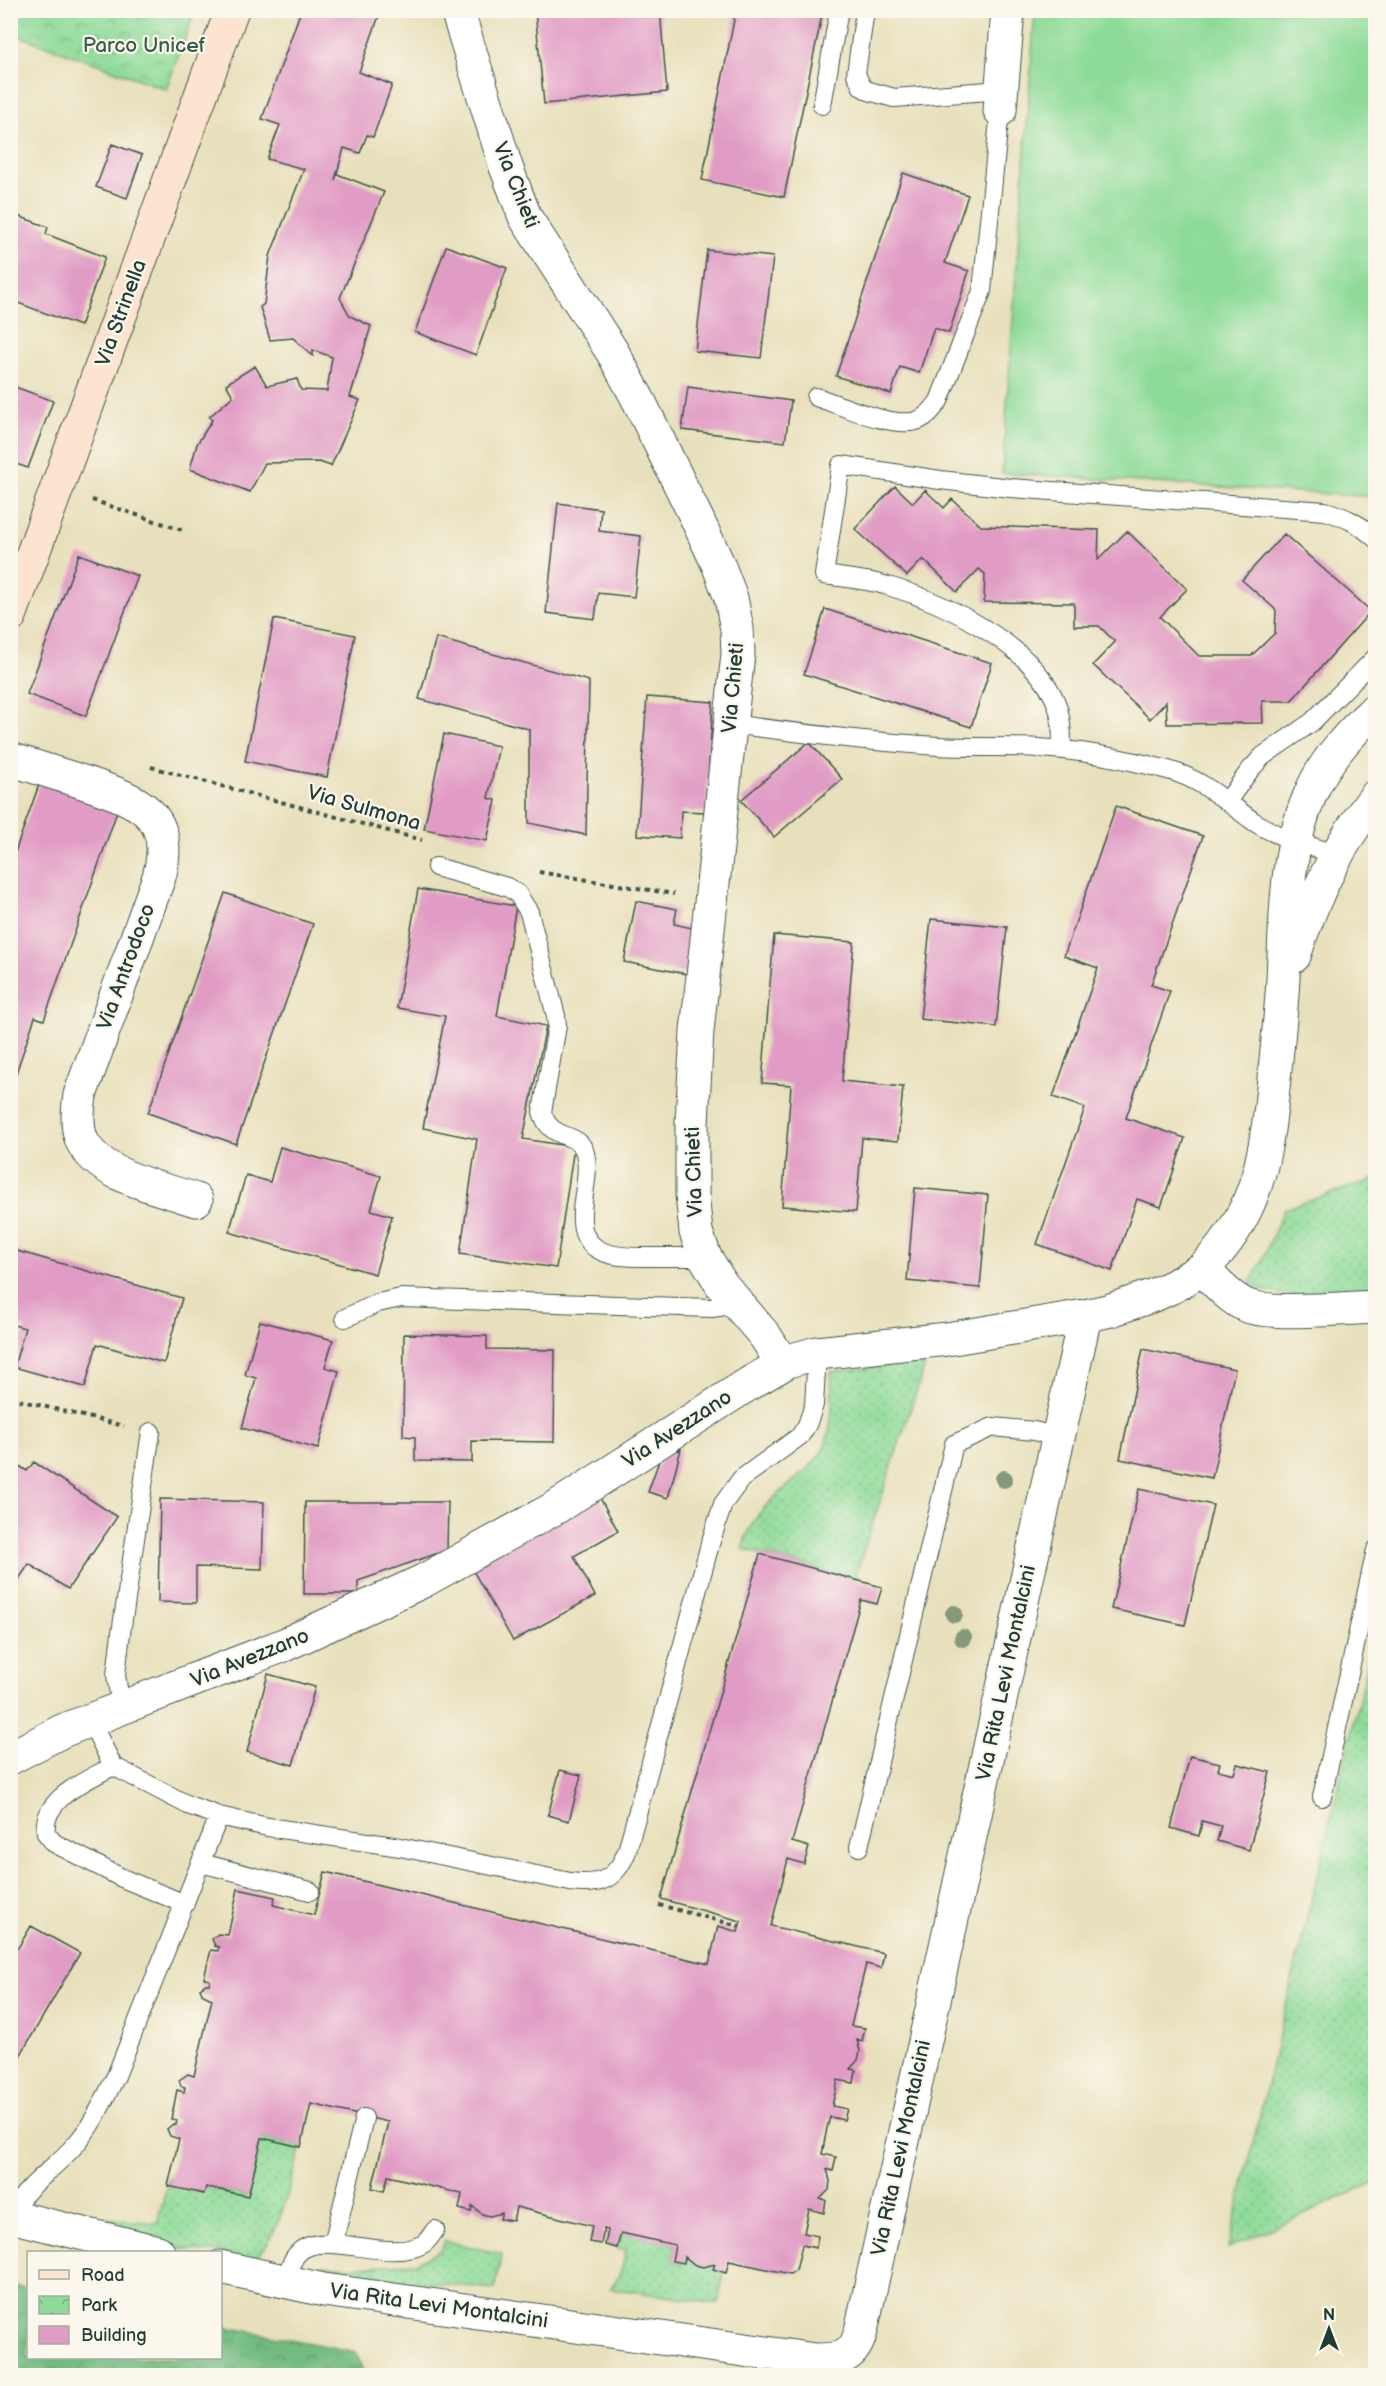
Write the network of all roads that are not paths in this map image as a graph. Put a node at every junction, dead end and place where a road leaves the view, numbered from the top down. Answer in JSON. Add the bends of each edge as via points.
{"nodes":[{"id":1,"x":232,"y":10,"type":"edge"},
{"id":2,"x":457,"y":10,"type":"edge"},
{"id":3,"x":839,"y":10,"type":"edge"},
{"id":4,"x":866,"y":10,"type":"edge"},
{"id":5,"x":1008,"y":10,"type":"edge"},
{"id":6,"x":1001,"y":100,"type":"junction"},
{"id":7,"x":822,"y":105,"type":"dead end"},
{"id":8,"x":816,"y":396,"type":"dead end"},
{"id":9,"x":1376,"y":539,"type":"edge"},
{"id":10,"x":10,"y":616,"type":"edge"},
{"id":11,"x":1376,"y":657,"type":"edge"},
{"id":12,"x":1376,"y":709,"type":"edge"},
{"id":13,"x":730,"y":724,"type":"junction"},
{"id":14,"x":1062,"y":750,"type":"junction"},
{"id":15,"x":10,"y":759,"type":"edge"},
{"id":16,"x":1376,"y":796,"type":"edge"},
{"id":17,"x":1228,"y":800,"type":"junction"},
{"id":18,"x":1295,"y":841,"type":"junction"},
{"id":19,"x":1337,"y":855,"type":"junction"},
{"id":20,"x":436,"y":867,"type":"dead end"},
{"id":21,"x":1282,"y":1001,"type":"junction"},
{"id":22,"x":196,"y":1200,"type":"dead end"},
{"id":23,"x":705,"y":1257,"type":"junction"},
{"id":24,"x":1202,"y":1269,"type":"junction"},
{"id":25,"x":738,"y":1304,"type":"junction"},
{"id":26,"x":1376,"y":1307,"type":"edge"},
{"id":27,"x":1085,"y":1316,"type":"junction"},
{"id":28,"x":345,"y":1318,"type":"dead end"},
{"id":29,"x":817,"y":1353,"type":"junction"},
{"id":30,"x":783,"y":1364,"type":"junction"},
{"id":31,"x":151,"y":1432,"type":"road end"},
{"id":32,"x":1058,"y":1437,"type":"junction"},
{"id":33,"x":1376,"y":1550,"type":"edge"},
{"id":34,"x":121,"y":1708,"type":"junction"},
{"id":35,"x":90,"y":1720,"type":"junction"},
{"id":36,"x":10,"y":1758,"type":"edge"},
{"id":37,"x":113,"y":1766,"type":"junction"},
{"id":38,"x":1322,"y":1797,"type":"dead end"},
{"id":39,"x":219,"y":1816,"type":"junction"},
{"id":40,"x":859,"y":1847,"type":"dead end"},
{"id":41,"x":201,"y":1863,"type":"junction"},
{"id":42,"x":310,"y":1891,"type":"dead end"},
{"id":43,"x":185,"y":1904,"type":"junction"},
{"id":44,"x":364,"y":2118,"type":"dead end"},
{"id":45,"x":10,"y":2215,"type":"edge"},
{"id":46,"x":435,"y":2229,"type":"dead end"},
{"id":47,"x":333,"y":2244,"type":"junction"},
{"id":48,"x":150,"y":2251,"type":"edge"},
{"id":49,"x":222,"y":2267,"type":"edge"},
{"id":50,"x":286,"y":2283,"type":"junction"},
{"id":51,"x":801,"y":2367,"type":"edge"}],
"edges":[{"from":1,"to":10,"type":"main road","name":"Via Strinella"},
{"from":2,"to":13,"type":"street","name":"Via Chieti","via":[[525,217],[639,401],[731,598],[738,654]]},
{"from":3,"to":7,"type":"lane"},
{"from":4,"to":6,"type":"lane","via":[[855,75],[868,91],[894,98]]},
{"from":5,"to":6,"type":"street"},
{"from":6,"to":8,"type":"lane","via":[[982,291],[939,400],[920,420],[899,422]]},
{"from":9,"to":14,"type":"lane","via":[[1354,521],[1325,511],[1011,488],[842,465],[824,575],[886,586],[928,600],[996,636],[1015,651],[1051,694],[1059,713]]},
{"from":11,"to":17,"type":"lane","via":[[1312,722],[1263,756]]},
{"from":12,"to":18,"type":"street","via":[[1339,746],[1319,776]]},
{"from":13,"to":14,"type":"lane","via":[[889,742]]},
{"from":13,"to":23,"type":"street","name":"Via Chieti","via":[[697,1031],[692,1122],[694,1216]]},
{"from":14,"to":17,"type":"lane","via":[[1170,771]]},
{"from":15,"to":22,"type":"street","name":"Via Antrodoco","via":[[125,796],[152,815],[162,834],[159,877],[80,1095],[78,1124],[82,1140],[103,1165]]},
{"from":16,"to":19,"type":"street"},
{"from":17,"to":18,"type":"lane","via":[[1254,821]]},
{"from":18,"to":19,"type":"lane"},
{"from":18,"to":21,"type":"street","via":[[1287,898]]},
{"from":19,"to":21,"type":"street","via":[[1307,920]]},
{"from":20,"to":23,"type":"lane","via":[[507,887],[517,893],[530,912],[556,1016],[542,1112],[551,1130],[577,1140],[586,1154],[582,1222],[588,1240],[594,1248],[613,1256]]},
{"from":21,"to":24,"type":"street","name":"Via Avezzano","via":[[1269,1128],[1259,1178],[1232,1235]]},
{"from":23,"to":25,"type":"street","name":"Via Chieti"},
{"from":24,"to":26,"type":"street","via":[[1240,1303],[1251,1307]]},
{"from":24,"to":27,"type":"street","name":"Via Avezzano","via":[[1155,1295]]},
{"from":25,"to":28,"type":"lane","via":[[712,1308],[401,1298],[378,1303]]},
{"from":25,"to":30,"type":"street","name":"Via Chieti"},
{"from":27,"to":29,"type":"street","name":"Via Avezzano","via":[[947,1339]]},
{"from":27,"to":32,"type":"street","name":"Via Rita Levi Montalcini"},
{"from":29,"to":30,"type":"street","name":"Via Avezzano"},
{"from":29,"to":39,"type":"lane","via":[[814,1405],[804,1431],[741,1479],[723,1504],[627,1851],[615,1874],[599,1882],[570,1882]]},
{"from":30,"to":34,"type":"street","name":"Via Avezzano","via":[[555,1508],[423,1581],[284,1645]]},
{"from":31,"to":34,"type":"lane","via":[[116,1675]]},
{"from":32,"to":40,"type":"lane","via":[[993,1427],[954,1444]]},
{"from":32,"to":51,"type":"street","name":"Via Rita Levi Montalcini","via":[[859,2337],[852,2351],[839,2360]]},
{"from":33,"to":38,"type":"lane"},
{"from":34,"to":35,"type":"street","name":"Via Avezzano"},
{"from":35,"to":36,"type":"street","name":"Via Avezzano"},
{"from":35,"to":37,"type":"lane"},
{"from":37,"to":39,"type":"lane","via":[[188,1805]]},
{"from":37,"to":43,"type":"lane","via":[[66,1793],[46,1820],[46,1833],[54,1843],[122,1878]]},
{"from":39,"to":41,"type":"lane"},
{"from":41,"to":42,"type":"lane"},
{"from":41,"to":43,"type":"lane"},
{"from":43,"to":45,"type":"lane","via":[[116,2076],[96,2115],[74,2146],[23,2194]]},
{"from":44,"to":47,"type":"lane"},
{"from":45,"to":48,"type":"street"},
{"from":46,"to":47,"type":"lane","via":[[423,2244],[402,2250]]},
{"from":47,"to":50,"type":"lane","via":[[314,2244],[299,2252]]},
{"from":49,"to":50,"type":"street","name":"Via Rita Levi Montalcini"},
{"from":50,"to":51,"type":"street","name":"Via Rita Levi Montalcini"}]}
